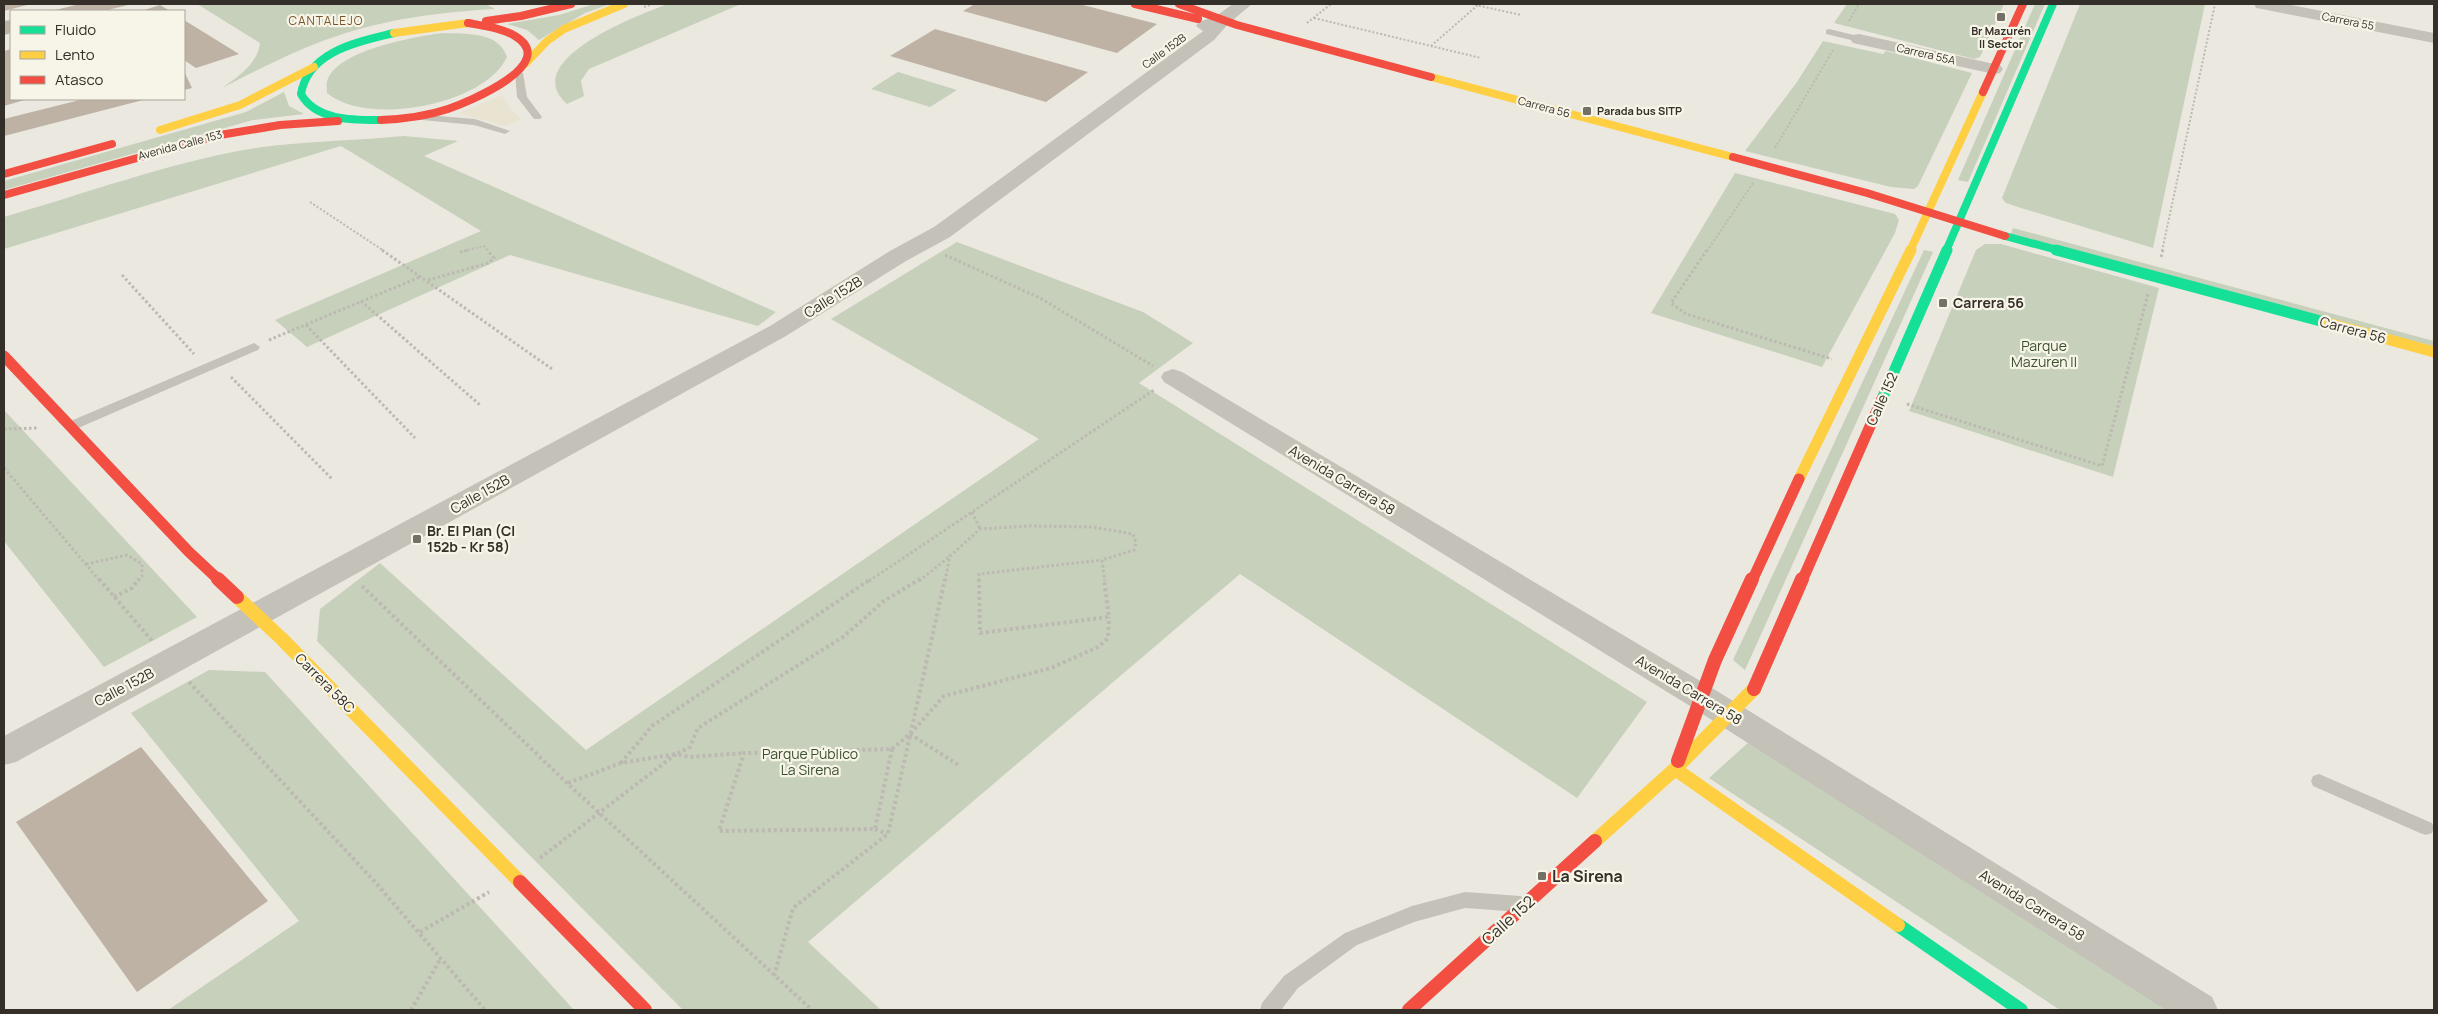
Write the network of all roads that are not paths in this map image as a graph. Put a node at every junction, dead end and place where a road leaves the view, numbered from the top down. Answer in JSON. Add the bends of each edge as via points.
{"nodes":[{"id":1,"x":571,"y":4,"type":"edge"},
{"id":2,"x":624,"y":4,"type":"edge"},
{"id":3,"x":1135,"y":4,"type":"edge"},
{"id":4,"x":1179,"y":4,"type":"edge"},
{"id":5,"x":1244,"y":4,"type":"edge"},
{"id":6,"x":2023,"y":4,"type":"edge"},
{"id":7,"x":2053,"y":4,"type":"edge"},
{"id":8,"x":2262,"y":4,"type":"edge"},
{"id":9,"x":1222,"y":20,"type":"junction"},
{"id":10,"x":468,"y":23,"type":"junction"},
{"id":11,"x":1829,"y":32,"type":"dead end"},
{"id":12,"x":1851,"y":37,"type":"joint"},
{"id":13,"x":2434,"y":38,"type":"edge"},
{"id":14,"x":525,"y":64,"type":"junction"},
{"id":15,"x":315,"y":66,"type":"junction"},
{"id":16,"x":1994,"y":69,"type":"junction"},
{"id":17,"x":518,"y":73,"type":"junction"},
{"id":18,"x":409,"y":117,"type":"junction"},
{"id":19,"x":537,"y":117,"type":"dead end"},
{"id":20,"x":361,"y":120,"type":"junction"},
{"id":21,"x":505,"y":131,"type":"dead end"},
{"id":22,"x":147,"y":134,"type":"dead end"},
{"id":23,"x":128,"y":140,"type":"dead end"},
{"id":24,"x":4,"y":174,"type":"edge"},
{"id":25,"x":4,"y":195,"type":"edge"},
{"id":26,"x":1930,"y":209,"type":"junction"},
{"id":27,"x":1969,"y":212,"type":"junction"},
{"id":28,"x":1960,"y":223,"type":"junction"},
{"id":29,"x":910,"y":250,"type":"junction"},
{"id":30,"x":254,"y":347,"type":"road end"},
{"id":31,"x":2434,"y":352,"type":"edge"},
{"id":32,"x":4,"y":356,"type":"edge"},
{"id":33,"x":1173,"y":377,"type":"road end"},
{"id":34,"x":71,"y":426,"type":"junction"},
{"id":35,"x":256,"y":616,"type":"junction"},
{"id":36,"x":1701,"y":697,"type":"junction"},
{"id":37,"x":1730,"y":715,"type":"junction"},
{"id":38,"x":4,"y":752,"type":"edge"},
{"id":39,"x":1675,"y":769,"type":"junction"},
{"id":40,"x":2319,"y":781,"type":"dead end"},
{"id":41,"x":2426,"y":828,"type":"dead end"},
{"id":42,"x":1526,"y":904,"type":"junction"},
{"id":43,"x":644,"y":1010,"type":"edge"},
{"id":44,"x":1269,"y":1010,"type":"edge"},
{"id":45,"x":1409,"y":1010,"type":"edge"},
{"id":46,"x":2021,"y":1010,"type":"edge"},
{"id":47,"x":2199,"y":1010,"type":"edge"}],
"edges":[{"from":1,"to":10,"type":"street","via":[[522,16]]},
{"from":2,"to":14,"type":"street","via":[[579,21],[554,35]]},
{"from":3,"to":9,"type":"street","name":"Carrera 56","via":[[1193,19]]},
{"from":4,"to":9,"type":"street","name":"Carrera 56"},
{"from":5,"to":9,"type":"street","name":"Calle 152B"},
{"from":6,"to":16,"type":"street","name":"Calle 152"},
{"from":7,"to":27,"type":"street","name":"Calle 152"},
{"from":8,"to":13,"type":"street","name":"Carrera 55"},
{"from":9,"to":26,"type":"street","name":"Carrera 56"},
{"from":9,"to":29,"type":"street","name":"Calle 152B","via":[[1208,36],[942,232]]},
{"from":9,"to":29,"type":"street","name":"Calle 152B","via":[[1190,32],[930,224]]},
{"from":10,"to":14,"type":"street","via":[[497,27],[518,35],[528,48]]},
{"from":10,"to":15,"type":"street","name":"Avenida Calle 153","via":[[436,24],[384,34],[337,52]]},
{"from":11,"to":12,"type":"lane"},
{"from":12,"to":16,"type":"street","name":"Carrera 55A"},
{"from":14,"to":17,"type":"street"},
{"from":15,"to":20,"type":"street","via":[[301,88],[302,98],[322,113]]},
{"from":15,"to":22,"type":"street","name":"Avenida Calle 153","via":[[240,105]]},
{"from":16,"to":26,"type":"street","name":"Calle 152"},
{"from":17,"to":18,"type":"street","via":[[485,95]]},
{"from":17,"to":19,"type":"lane","via":[[522,97]]},
{"from":18,"to":20,"type":"street"},
{"from":18,"to":21,"type":"lane","via":[[455,119]]},
{"from":20,"to":25,"type":"street","name":"Avenida Calle 153","via":[[280,125],[220,135]]},
{"from":23,"to":24,"type":"street","name":"Avenida Calle 153"},
{"from":26,"to":27,"type":"street","name":"Carrera 56"},
{"from":26,"to":28,"type":"street","name":"Carrera 56"},
{"from":26,"to":36,"type":"street","name":"Calle 152","via":[[1814,449],[1715,660]]},
{"from":27,"to":28,"type":"street","name":"Calle 152"},
{"from":28,"to":31,"type":"street","name":"Carrera 56"},
{"from":28,"to":37,"type":"street","name":"Calle 152","via":[[1754,690]]},
{"from":29,"to":35,"type":"street","name":"Calle 152B","via":[[778,331]]},
{"from":30,"to":34,"type":"lane"},
{"from":32,"to":34,"type":"street","name":"Carrera 58C"},
{"from":33,"to":36,"type":"street","name":"Avenida Carrera 58"},
{"from":34,"to":35,"type":"street","name":"Carrera 58C","via":[[189,552]]},
{"from":35,"to":38,"type":"street","name":"Calle 152B"},
{"from":35,"to":43,"type":"street","name":"Carrera 58C"},
{"from":36,"to":37,"type":"street","name":"Avenida Carrera 58"},
{"from":36,"to":39,"type":"street","name":"Calle 152"},
{"from":37,"to":39,"type":"street","name":"Calle 152"},
{"from":37,"to":47,"type":"street","name":"Avenida Carrera 58"},
{"from":39,"to":42,"type":"street","name":"Calle 152"},
{"from":39,"to":46,"type":"street"},
{"from":40,"to":41,"type":"lane"},
{"from":42,"to":44,"type":"lane","via":[[1465,900],[1412,914],[1351,939],[1291,982]]},
{"from":42,"to":45,"type":"street","name":"Calle 152"}]}
